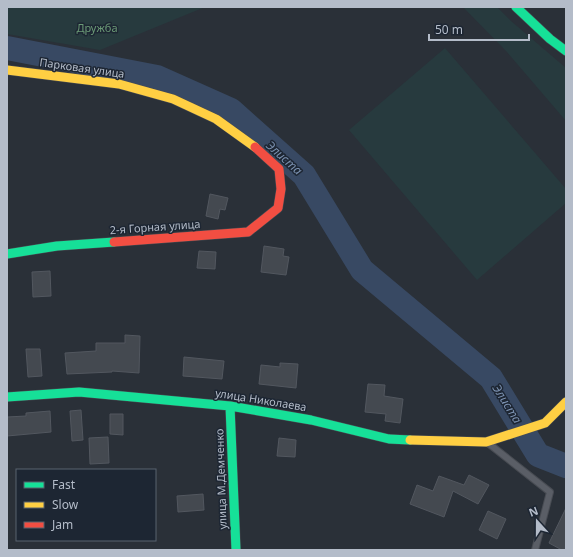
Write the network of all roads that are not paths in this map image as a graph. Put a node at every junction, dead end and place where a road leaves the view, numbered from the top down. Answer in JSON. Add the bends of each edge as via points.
{"nodes":[{"id":1,"x":516,"y":7,"type":"edge"},
{"id":2,"x":566,"y":51,"type":"edge"},
{"id":3,"x":7,"y":70,"type":"edge"},
{"id":4,"x":281,"y":189,"type":"joint"},
{"id":5,"x":7,"y":254,"type":"edge"},
{"id":6,"x":7,"y":397,"type":"edge"},
{"id":7,"x":566,"y":402,"type":"edge"},
{"id":8,"x":230,"y":406,"type":"junction"},
{"id":9,"x":486,"y":442,"type":"junction"},
{"id":10,"x":236,"y":550,"type":"edge"},
{"id":11,"x":535,"y":550,"type":"edge"}],
"edges":[{"from":1,"to":2,"type":"street"},
{"from":3,"to":4,"type":"street","name":"Парковая улица","via":[[119,84],[173,99],[216,119],[261,152],[279,169]]},
{"from":4,"to":5,"type":"street","name":"2-я Горная улица","via":[[278,208],[248,232],[57,246]]},
{"from":6,"to":8,"type":"street","name":"улица Николаева","via":[[79,392]]},
{"from":7,"to":9,"type":"street","name":"улица Николаева","via":[[545,423]]},
{"from":8,"to":9,"type":"street","name":"улица Николаева","via":[[311,420],[389,438]]},
{"from":8,"to":10,"type":"street","name":"улица М.Демченко"},
{"from":9,"to":11,"type":"lane","via":[[550,492]]}]}
